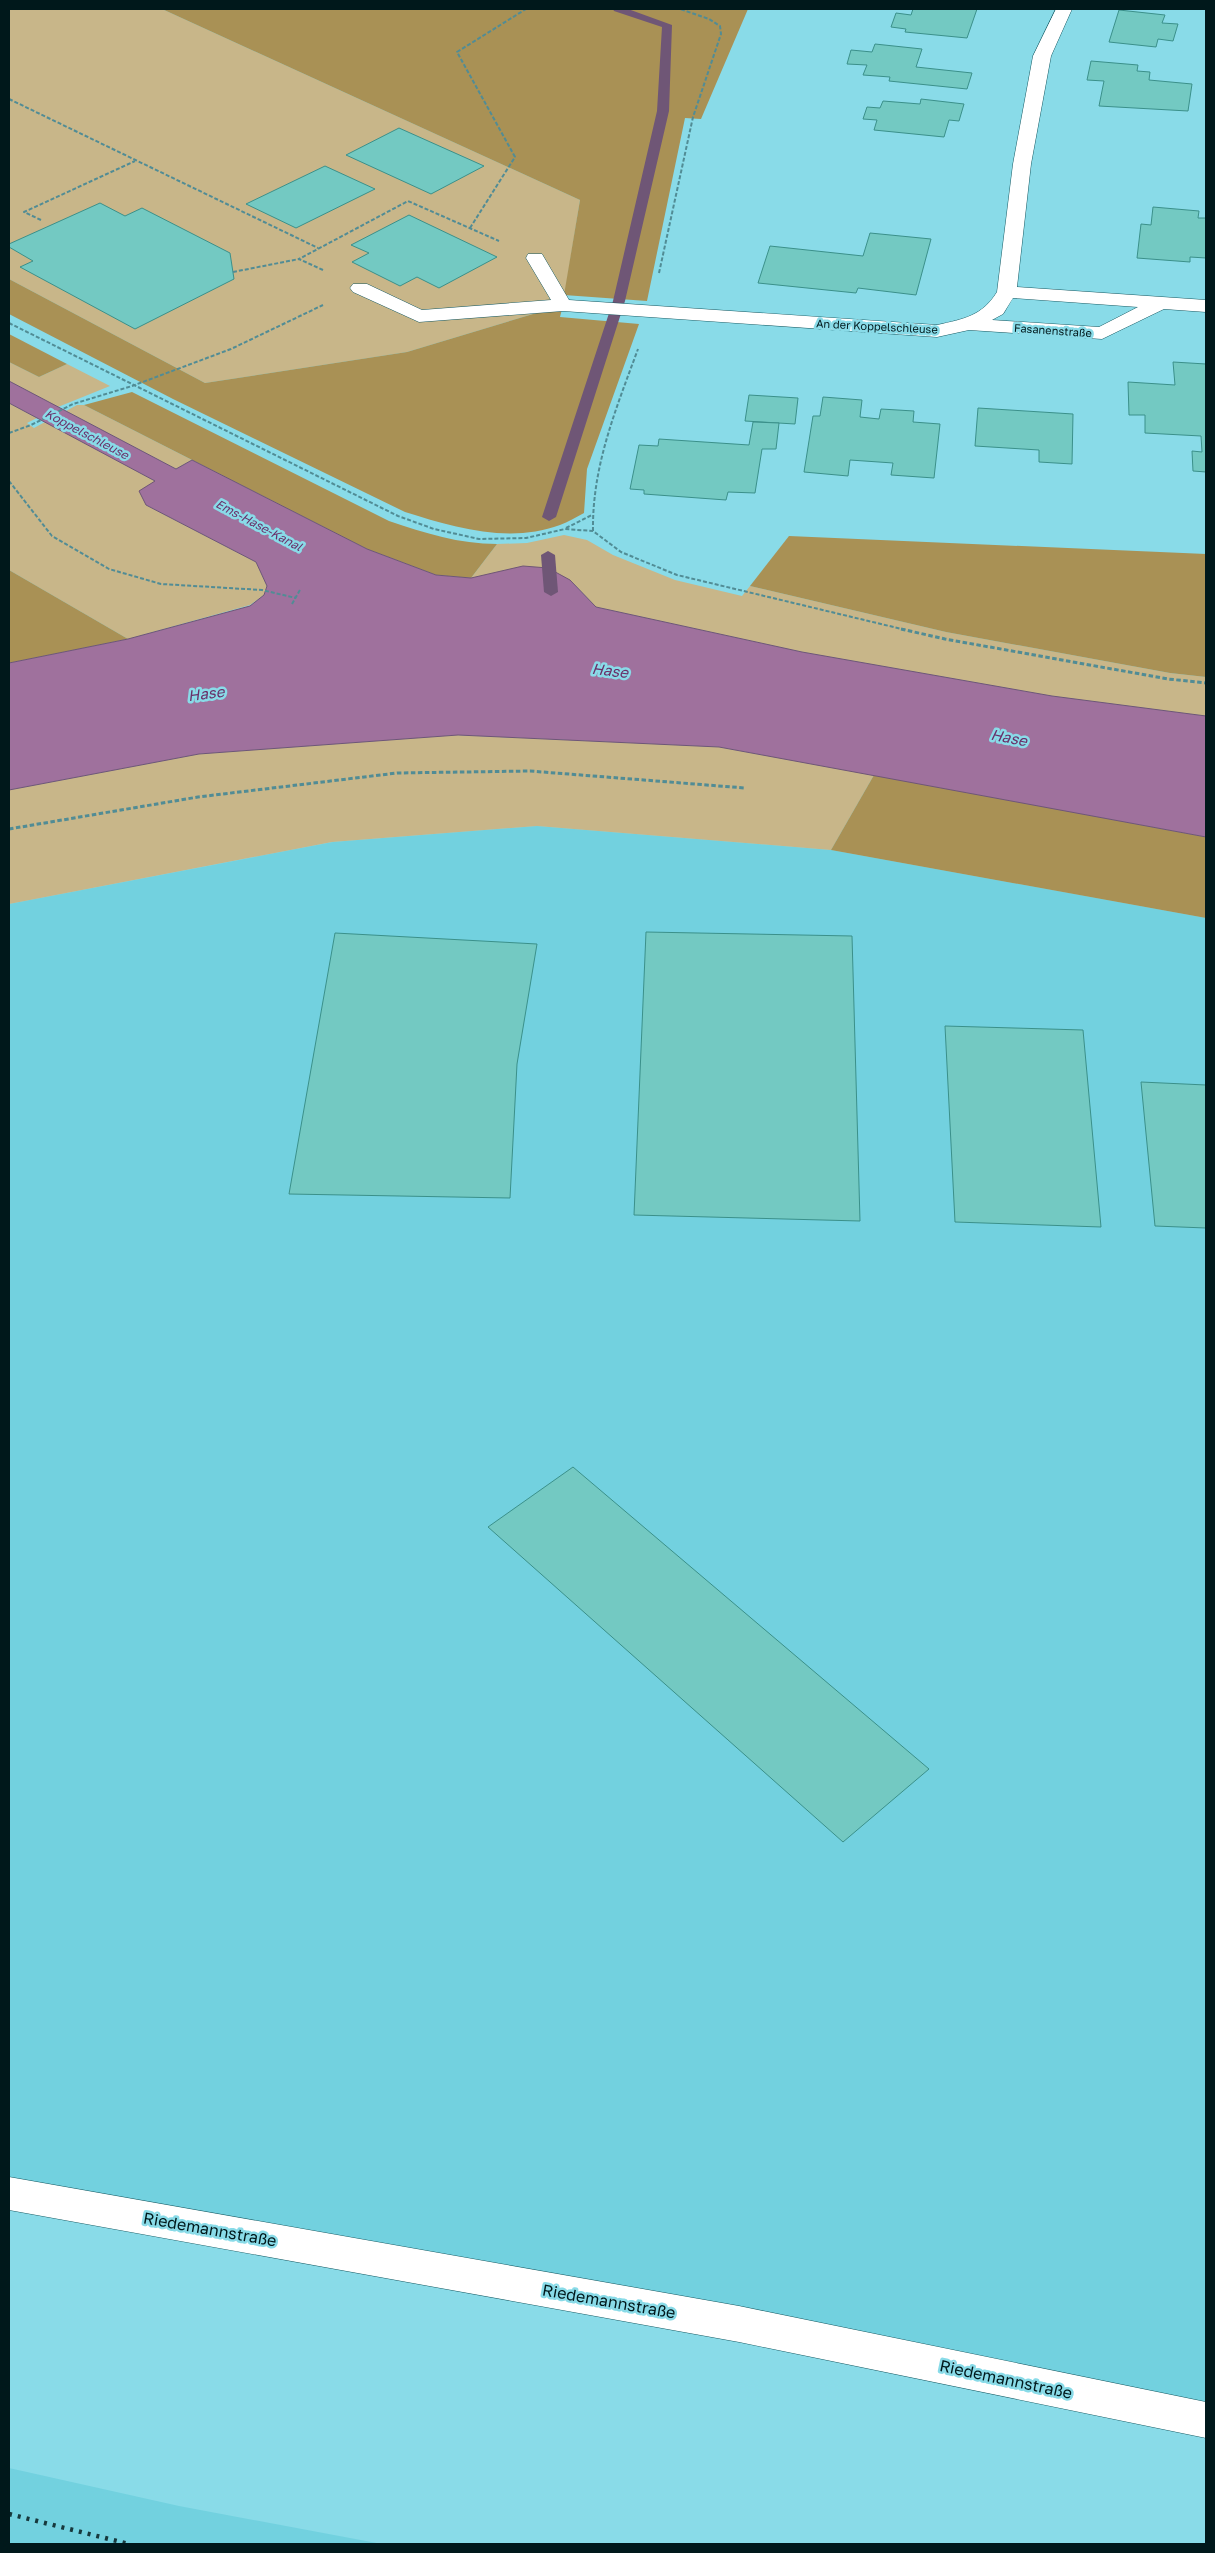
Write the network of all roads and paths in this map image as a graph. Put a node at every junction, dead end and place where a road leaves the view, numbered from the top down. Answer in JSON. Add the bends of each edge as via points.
{"nodes":[{"id":1,"x":526,"y":9,"type":"edge"},
{"id":2,"x":680,"y":9,"type":"edge"},
{"id":3,"x":1064,"y":9,"type":"edge"},
{"id":4,"x":9,"y":99,"type":"edge"},
{"id":5,"x":136,"y":161,"type":"junction"},
{"id":6,"x":41,"y":220,"type":"dead end"},
{"id":7,"x":470,"y":228,"type":"junction"},
{"id":8,"x":318,"y":248,"type":"junction"},
{"id":9,"x":535,"y":258,"type":"joint"},
{"id":10,"x":299,"y":259,"type":"junction"},
{"id":11,"x":233,"y":272,"type":"dead end"},
{"id":12,"x":360,"y":288,"type":"junction"},
{"id":13,"x":1007,"y":292,"type":"junction"},
{"id":14,"x":1160,"y":303,"type":"junction"},
{"id":15,"x":563,"y":305,"type":"junction"},
{"id":16,"x":1206,"y":306,"type":"edge"},
{"id":17,"x":643,"y":312,"type":"junction"},
{"id":18,"x":9,"y":324,"type":"edge"},
{"id":19,"x":969,"y":324,"type":"junction"},
{"id":20,"x":132,"y":386,"type":"junction"},
{"id":21,"x":9,"y":433,"type":"edge"},
{"id":22,"x":9,"y":481,"type":"edge"},
{"id":23,"x":592,"y":515,"type":"junction"},
{"id":24,"x":565,"y":529,"type":"junction"},
{"id":25,"x":593,"y":531,"type":"junction"},
{"id":26,"x":300,"y":590,"type":"dead end"},
{"id":27,"x":296,"y":598,"type":"junction"},
{"id":28,"x":292,"y":604,"type":"dead end"},
{"id":29,"x":1206,"y":683,"type":"edge"},
{"id":30,"x":745,"y":788,"type":"dead end"},
{"id":31,"x":9,"y":829,"type":"edge"},
{"id":32,"x":9,"y":2193,"type":"edge"},
{"id":33,"x":1206,"y":2420,"type":"edge"}],
"edges":[{"from":1,"to":7,"type":"path","via":[[457,52],[515,157]]},
{"from":2,"to":17,"type":"path","via":[[714,22],[720,26],[721,34],[693,117]]},
{"from":3,"to":13,"type":"street","name":"An der Koppelschleuse","via":[[1042,56],[1022,164]]},
{"from":4,"to":5,"type":"path"},
{"from":5,"to":6,"type":"path","via":[[24,212]]},
{"from":5,"to":8,"type":"path"},
{"from":7,"to":8,"type":"path","via":[[408,201]]},
{"from":7,"to":9,"type":"path"},
{"from":8,"to":10,"type":"path"},
{"from":9,"to":15,"type":"street"},
{"from":10,"to":11,"type":"path"},
{"from":10,"to":12,"type":"path"},
{"from":12,"to":15,"type":"street","name":"An der Koppelschleuse","via":[[419,316]]},
{"from":12,"to":20,"type":"path","via":[[232,349]]},
{"from":13,"to":14,"type":"street"},
{"from":13,"to":19,"type":"street","name":"An der Koppelschleuse","via":[[996,310]]},
{"from":14,"to":16,"type":"street"},
{"from":14,"to":19,"type":"street","name":"Fasanenstraße","via":[[1102,333]]},
{"from":15,"to":17,"type":"street","name":"An der Koppelschleuse"},
{"from":17,"to":19,"type":"street","name":"An der Koppelschleuse","via":[[937,331]]},
{"from":17,"to":23,"type":"path","via":[[596,470]]},
{"from":18,"to":20,"type":"path"},
{"from":20,"to":21,"type":"path","via":[[73,404]]},
{"from":20,"to":24,"type":"path","via":[[398,516],[434,529],[478,539],[526,538]]},
{"from":22,"to":27,"type":"path","via":[[52,536],[109,569],[161,584],[262,590]]},
{"from":23,"to":24,"type":"path"},
{"from":23,"to":25,"type":"path"},
{"from":24,"to":25,"type":"path"},
{"from":25,"to":29,"type":"path","via":[[621,552],[677,575],[945,639],[1168,680]]},
{"from":26,"to":27,"type":"path"},
{"from":27,"to":28,"type":"path"},
{"from":30,"to":31,"type":"path","via":[[530,771],[397,773],[198,797]]},
{"from":32,"to":33,"type":"street","name":"Riedemannstraße","via":[[739,2324]]}]}
